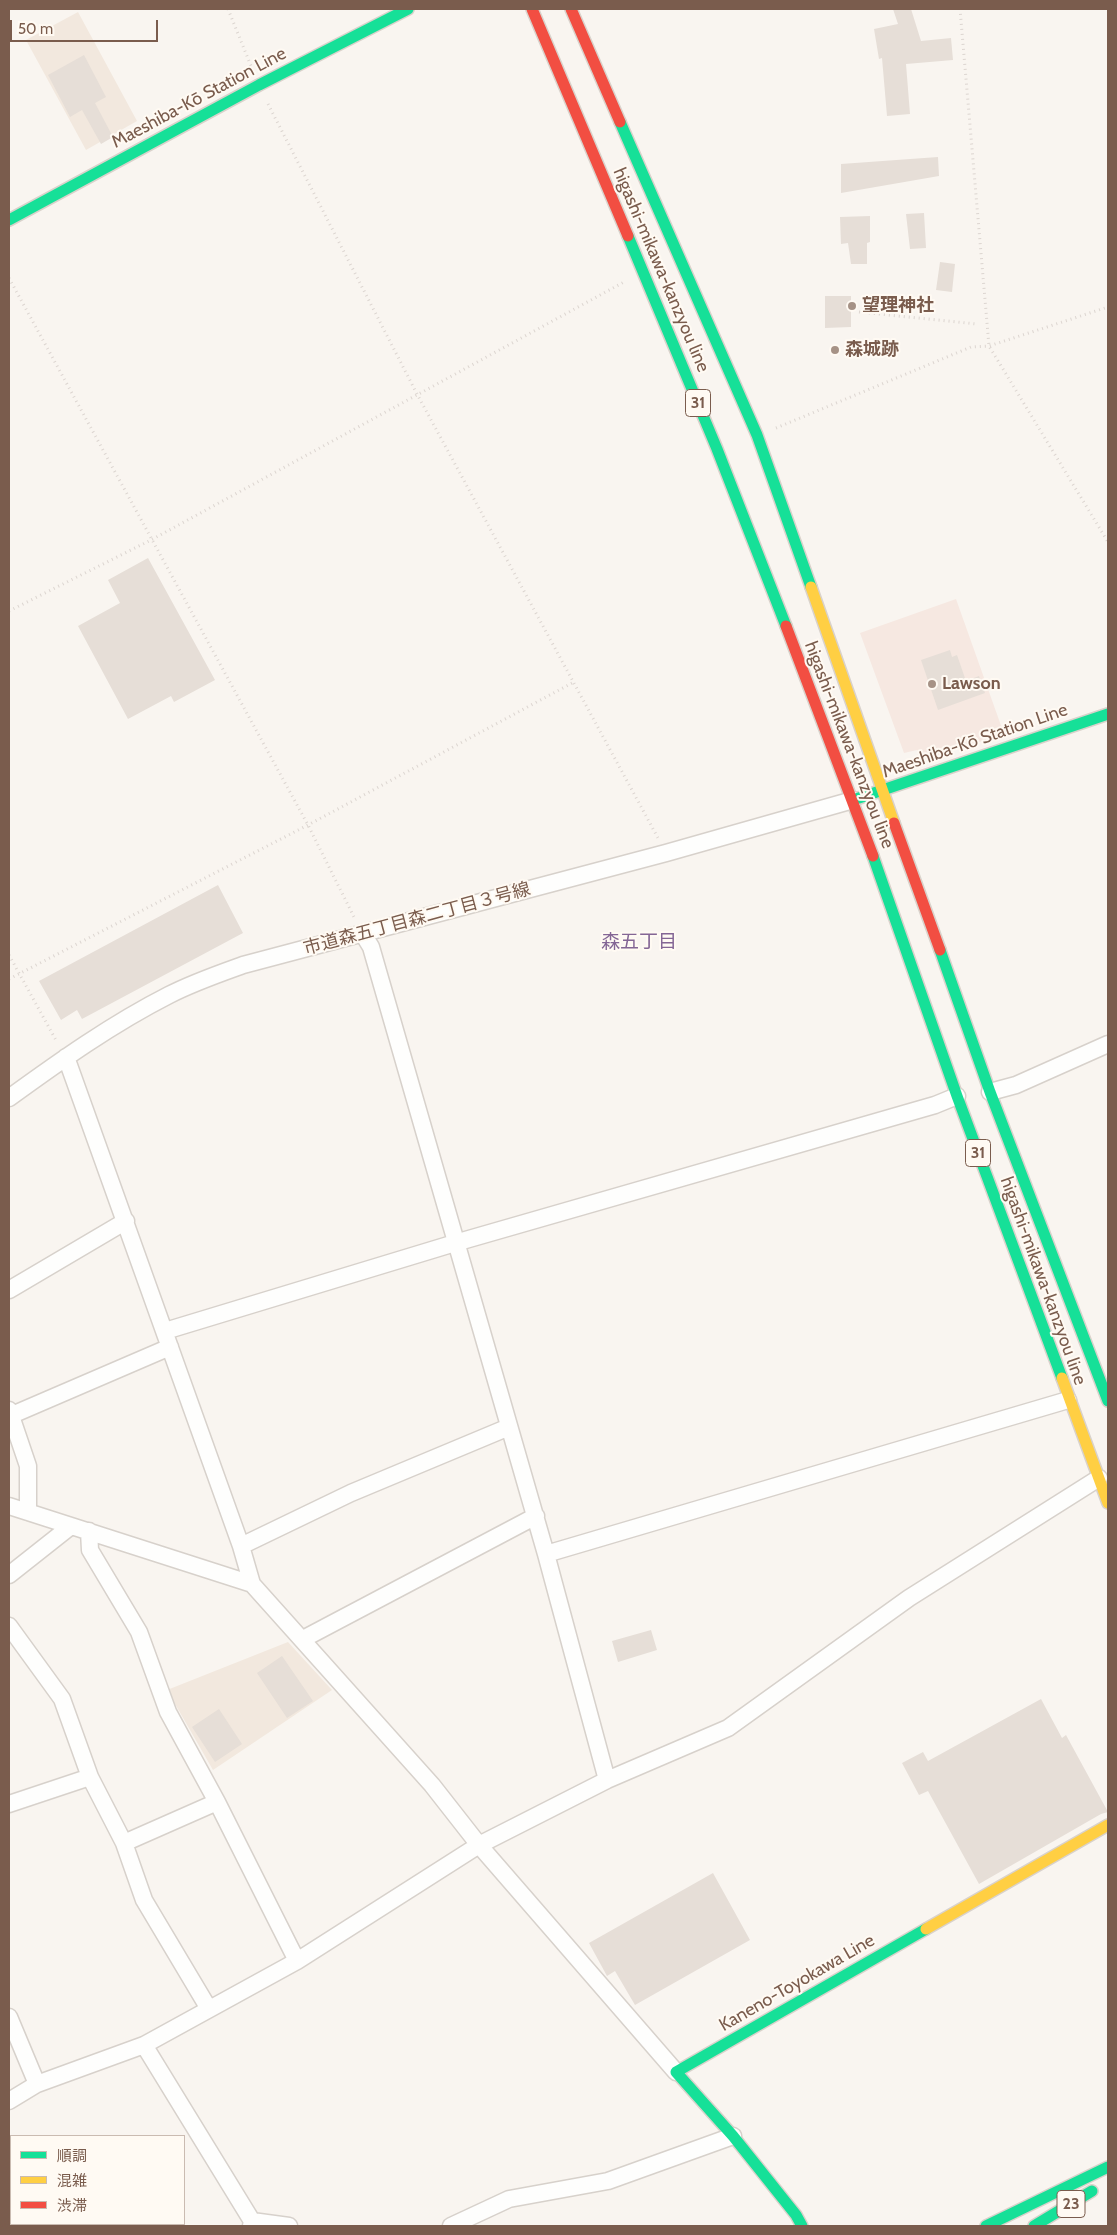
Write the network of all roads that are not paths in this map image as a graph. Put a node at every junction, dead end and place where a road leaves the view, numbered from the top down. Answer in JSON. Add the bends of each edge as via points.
{"nodes":[{"id":1,"x":408,"y":9,"type":"edge"},
{"id":2,"x":532,"y":9,"type":"edge"},
{"id":3,"x":571,"y":9,"type":"edge"},
{"id":4,"x":9,"y":220,"type":"edge"},
{"id":5,"x":1108,"y":714,"type":"edge"},
{"id":6,"x":882,"y":790,"type":"junction"},
{"id":7,"x":853,"y":800,"type":"junction"},
{"id":8,"x":363,"y":934,"type":"junction"},
{"id":9,"x":1108,"y":1044,"type":"edge"},
{"id":10,"x":66,"y":1057,"type":"junction"},
{"id":11,"x":990,"y":1092,"type":"junction"},
{"id":12,"x":957,"y":1096,"type":"junction"},
{"id":13,"x":9,"y":1098,"type":"edge"},
{"id":14,"x":126,"y":1221,"type":"junction"},
{"id":15,"x":455,"y":1244,"type":"junction"},
{"id":16,"x":9,"y":1290,"type":"edge"},
{"id":17,"x":165,"y":1331,"type":"junction"},
{"id":18,"x":170,"y":1348,"type":"junction"},
{"id":19,"x":1068,"y":1400,"type":"junction"},
{"id":20,"x":1108,"y":1401,"type":"edge"},
{"id":21,"x":10,"y":1412,"type":"edge"},
{"id":22,"x":509,"y":1427,"type":"junction"},
{"id":23,"x":1099,"y":1478,"type":"junction"},
{"id":24,"x":1108,"y":1503,"type":"edge"},
{"id":25,"x":9,"y":1506,"type":"edge"},
{"id":26,"x":28,"y":1512,"type":"junction"},
{"id":27,"x":536,"y":1516,"type":"junction"},
{"id":28,"x":71,"y":1526,"type":"junction"},
{"id":29,"x":89,"y":1532,"type":"junction"},
{"id":30,"x":241,"y":1546,"type":"junction"},
{"id":31,"x":546,"y":1554,"type":"junction"},
{"id":32,"x":9,"y":1575,"type":"edge"},
{"id":33,"x":252,"y":1584,"type":"junction"},
{"id":34,"x":9,"y":1626,"type":"edge"},
{"id":35,"x":303,"y":1639,"type":"junction"},
{"id":36,"x":90,"y":1777,"type":"junction"},
{"id":37,"x":607,"y":1780,"type":"junction"},
{"id":38,"x":217,"y":1802,"type":"junction"},
{"id":39,"x":9,"y":1804,"type":"edge"},
{"id":40,"x":1108,"y":1825,"type":"edge"},
{"id":41,"x":124,"y":1843,"type":"junction"},
{"id":42,"x":479,"y":1845,"type":"junction"},
{"id":43,"x":297,"y":1961,"type":"junction"},
{"id":44,"x":209,"y":2009,"type":"junction"},
{"id":45,"x":9,"y":2017,"type":"edge"},
{"id":46,"x":144,"y":2045,"type":"junction"},
{"id":47,"x":676,"y":2072,"type":"junction"},
{"id":48,"x":37,"y":2084,"type":"junction"},
{"id":49,"x":9,"y":2101,"type":"edge"},
{"id":50,"x":733,"y":2136,"type":"junction"},
{"id":51,"x":1108,"y":2167,"type":"edge"},
{"id":52,"x":252,"y":2224,"type":"edge"},
{"id":53,"x":289,"y":2226,"type":"edge"},
{"id":54,"x":451,"y":2226,"type":"edge"},
{"id":55,"x":802,"y":2226,"type":"edge"},
{"id":56,"x":986,"y":2226,"type":"edge"},
{"id":57,"x":1034,"y":2226,"type":"edge"},
{"id":58,"x":1052,"y":2226,"type":"edge"}],
"edges":[{"from":1,"to":4,"type":"main road","name":"Maeshiba-Kō Station Line"},
{"from":2,"to":7,"type":"main road","name":"higashi-mikawa-kanzyou line","number":"31","via":[[717,449]]},
{"from":3,"to":6,"type":"main road","name":"higashi-mikawa-kanzyou line","number":"31","via":[[756,435]]},
{"from":5,"to":6,"type":"main road","name":"Maeshiba-Kō Station Line"},
{"from":6,"to":7,"type":"main road","name":"Maeshiba-Kō Station Line"},
{"from":6,"to":11,"type":"main road","name":"higashi-mikawa-kanzyou line","number":"31"},
{"from":7,"to":8,"type":"street","name":"市道森五丁目森二丁目３号線"},
{"from":7,"to":12,"type":"main road","name":"higashi-mikawa-kanzyou line","number":"31"},
{"from":8,"to":10,"type":"street","name":"市道森五丁目森二丁目３号線","via":[[243,965],[197,982],[137,1012]]},
{"from":8,"to":15,"type":"street","via":[[371,947]]},
{"from":9,"to":11,"type":"street","via":[[1016,1085]]},
{"from":10,"to":13,"type":"street","name":"市道森五丁目森二丁目３号線"},
{"from":10,"to":14,"type":"street"},
{"from":11,"to":20,"type":"main road","name":"higashi-mikawa-kanzyou line","number":"31"},
{"from":12,"to":15,"type":"street"},
{"from":12,"to":19,"type":"main road","name":"higashi-mikawa-kanzyou line","number":"31"},
{"from":14,"to":16,"type":"street"},
{"from":14,"to":17,"type":"street"},
{"from":15,"to":17,"type":"street"},
{"from":15,"to":22,"type":"street"},
{"from":17,"to":18,"type":"street"},
{"from":18,"to":21,"type":"street"},
{"from":18,"to":30,"type":"street"},
{"from":19,"to":23,"type":"main road","name":"higashi-mikawa-kanzyou line","number":"31"},
{"from":19,"to":31,"type":"street"},
{"from":21,"to":26,"type":"street","via":[[28,1466]]},
{"from":22,"to":27,"type":"street"},
{"from":22,"to":30,"type":"street","via":[[351,1494]]},
{"from":23,"to":24,"type":"main road","name":"higashi-mikawa-kanzyou line","number":"31"},
{"from":23,"to":37,"type":"street","via":[[909,1598],[728,1728]]},
{"from":25,"to":26,"type":"street"},
{"from":26,"to":28,"type":"street"},
{"from":27,"to":31,"type":"street"},
{"from":27,"to":35,"type":"street"},
{"from":28,"to":29,"type":"street"},
{"from":28,"to":32,"type":"street"},
{"from":29,"to":33,"type":"street"},
{"from":29,"to":38,"type":"street","via":[[90,1550],[140,1632],[168,1712]]},
{"from":30,"to":33,"type":"street"},
{"from":31,"to":37,"type":"street"},
{"from":33,"to":35,"type":"street"},
{"from":34,"to":36,"type":"street","via":[[62,1699]]},
{"from":35,"to":42,"type":"street","via":[[432,1785]]},
{"from":36,"to":39,"type":"street"},
{"from":36,"to":41,"type":"street"},
{"from":37,"to":42,"type":"street"},
{"from":38,"to":41,"type":"street"},
{"from":38,"to":43,"type":"street"},
{"from":40,"to":47,"type":"main road","name":"Kaneno-Toyokawa Line"},
{"from":41,"to":44,"type":"street","via":[[144,1900]]},
{"from":42,"to":43,"type":"street"},
{"from":42,"to":47,"type":"street"},
{"from":43,"to":44,"type":"street"},
{"from":44,"to":46,"type":"street"},
{"from":45,"to":48,"type":"street"},
{"from":46,"to":48,"type":"street"},
{"from":46,"to":52,"type":"street"},
{"from":47,"to":50,"type":"main road"},
{"from":48,"to":49,"type":"street"},
{"from":50,"to":54,"type":"street","via":[[608,2181],[509,2199]]},
{"from":50,"to":55,"type":"main road"},
{"from":51,"to":56,"type":"main road"},
{"from":52,"to":53,"type":"street"},
{"from":57,"to":58,"type":"main road","number":"23","via":[[1100,2191]]}]}
